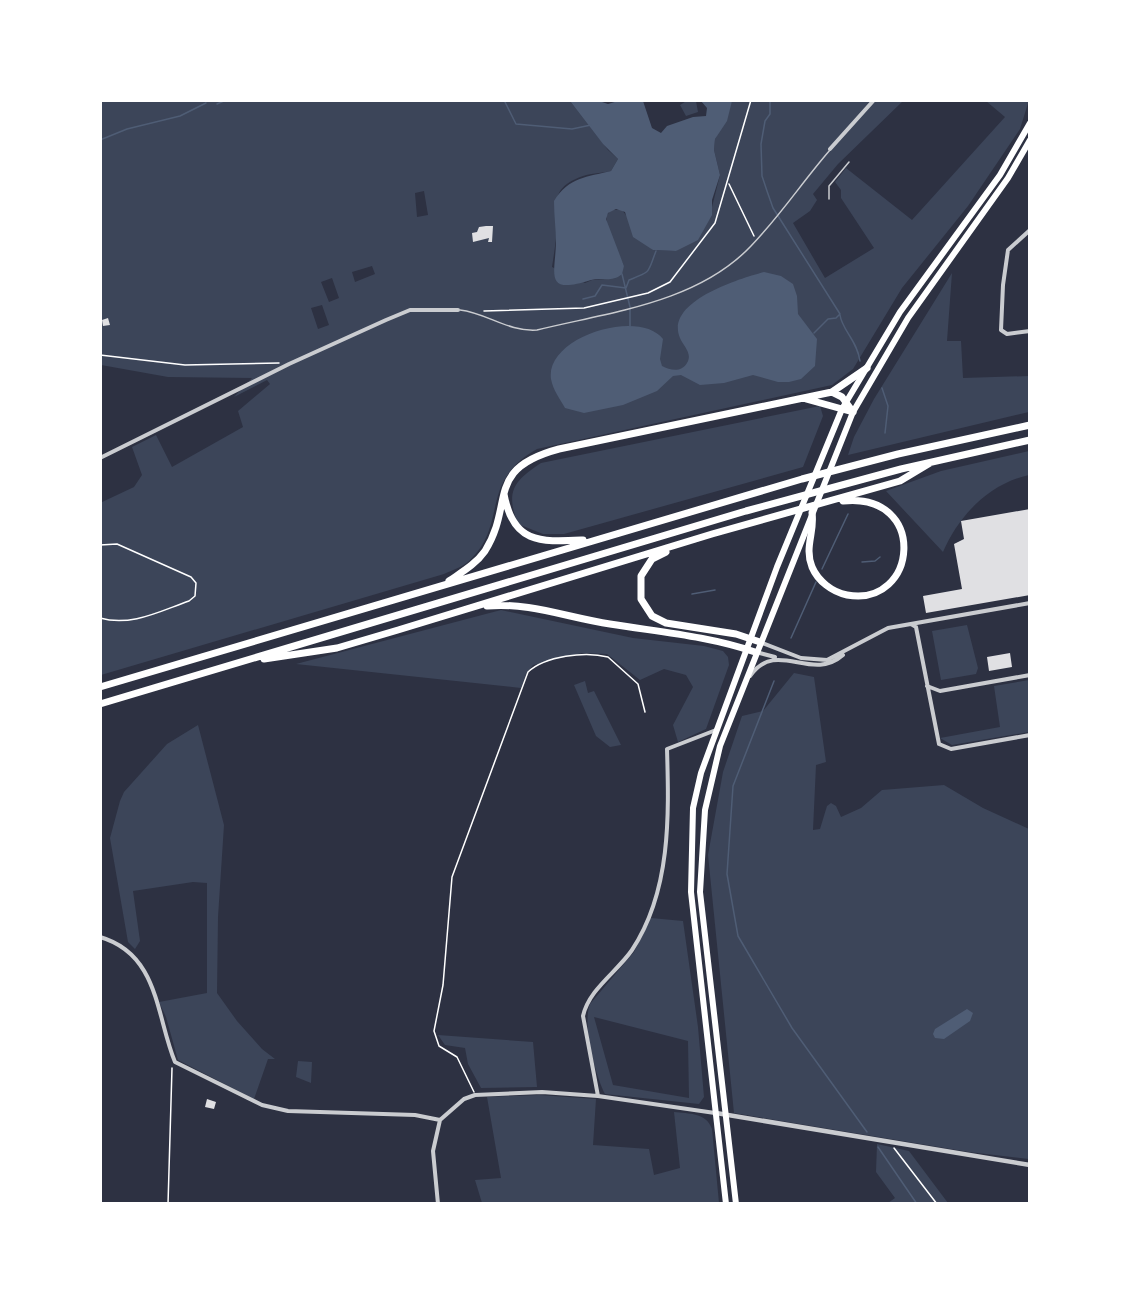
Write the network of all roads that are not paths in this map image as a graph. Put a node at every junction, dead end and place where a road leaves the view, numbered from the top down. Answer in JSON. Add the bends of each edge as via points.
{"nodes":[{"id":1,"x":874,"y":100,"type":"edge"},
{"id":2,"x":1029,"y":123,"type":"edge"},
{"id":3,"x":1029,"y":140,"type":"edge"},
{"id":4,"x":830,"y":149,"type":"joint"},
{"id":5,"x":849,"y":162,"type":"dead end"},
{"id":6,"x":829,"y":199,"type":"dead end"},
{"id":7,"x":1029,"y":230,"type":"edge"},
{"id":8,"x":458,"y":310,"type":"joint"},
{"id":9,"x":1029,"y":331,"type":"edge"},
{"id":10,"x":867,"y":368,"type":"junction"},
{"id":11,"x":832,"y":392,"type":"junction"},
{"id":12,"x":803,"y":399,"type":"junction"},
{"id":13,"x":846,"y":401,"type":"junction"},
{"id":14,"x":842,"y":409,"type":"junction"},
{"id":15,"x":853,"y":412,"type":"junction"},
{"id":16,"x":1029,"y":424,"type":"edge"},
{"id":17,"x":1029,"y":440,"type":"edge"},
{"id":18,"x":100,"y":458,"type":"edge"},
{"id":19,"x":932,"y":462,"type":"junction"},
{"id":20,"x":504,"y":493,"type":"junction"},
{"id":21,"x":826,"y":502,"type":"junction"},
{"id":22,"x":812,"y":513,"type":"junction"},
{"id":23,"x":712,"y":534,"type":"junction"},
{"id":24,"x":594,"y":540,"type":"junction"},
{"id":25,"x":445,"y":585,"type":"junction"},
{"id":26,"x":1029,"y":603,"type":"edge"},
{"id":27,"x":469,"y":608,"type":"junction"},
{"id":28,"x":910,"y":623,"type":"junction"},
{"id":29,"x":750,"y":638,"type":"junction"},
{"id":30,"x":760,"y":642,"type":"junction"},
{"id":31,"x":746,"y":648,"type":"junction"},
{"id":32,"x":850,"y":648,"type":"junction"},
{"id":33,"x":755,"y":652,"type":"junction"},
{"id":34,"x":780,"y":659,"type":"junction"},
{"id":35,"x":240,"y":663,"type":"junction"},
{"id":36,"x":1029,"y":675,"type":"edge"},
{"id":37,"x":926,"y":685,"type":"junction"},
{"id":38,"x":100,"y":687,"type":"edge"},
{"id":39,"x":740,"y":689,"type":"junction"},
{"id":40,"x":100,"y":704,"type":"edge"},
{"id":41,"x":716,"y":730,"type":"junction"},
{"id":42,"x":1029,"y":735,"type":"edge"},
{"id":43,"x":100,"y":937,"type":"edge"},
{"id":44,"x":175,"y":1062,"type":"junction"},
{"id":45,"x":172,"y":1068,"type":"road end"},
{"id":46,"x":598,"y":1096,"type":"junction"},
{"id":47,"x":716,"y":1113,"type":"junction"},
{"id":48,"x":726,"y":1115,"type":"junction"},
{"id":49,"x":440,"y":1120,"type":"junction"},
{"id":50,"x":1029,"y":1165,"type":"edge"},
{"id":51,"x":438,"y":1203,"type":"edge"},
{"id":52,"x":726,"y":1203,"type":"edge"},
{"id":53,"x":736,"y":1203,"type":"edge"}],
"edges":[{"from":1,"to":4,"type":"street"},
{"from":2,"to":10,"type":"main road","via":[[1000,176],[900,312]]},
{"from":3,"to":15,"type":"main road","via":[[1008,178],[908,318]]},
{"from":4,"to":8,"type":"lane","via":[[756,241],[697,285],[669,297],[537,330],[521,331],[477,312]]},
{"from":5,"to":6,"type":"lane","via":[[829,186]]},
{"from":7,"to":9,"type":"street","via":[[1008,250],[1001,330],[1006,334]]},
{"from":8,"to":18,"type":"street","via":[[410,310],[289,364]]},
{"from":10,"to":11,"type":"highway"},
{"from":10,"to":13,"type":"main road"},
{"from":11,"to":12,"type":"highway"},
{"from":11,"to":13,"type":"highway"},
{"from":12,"to":14,"type":"highway"},
{"from":12,"to":20,"type":"highway","via":[[541,454],[519,466]]},
{"from":13,"to":14,"type":"main road"},
{"from":13,"to":15,"type":"highway"},
{"from":14,"to":15,"type":"highway"},
{"from":14,"to":29,"type":"main road"},
{"from":15,"to":22,"type":"main road"},
{"from":16,"to":24,"type":"highway","via":[[802,479]]},
{"from":17,"to":19,"type":"highway"},
{"from":19,"to":21,"type":"highway","via":[[900,481]]},
{"from":19,"to":35,"type":"highway","via":[[794,498]]},
{"from":20,"to":24,"type":"highway","via":[[511,519],[526,535],[550,541]]},
{"from":20,"to":25,"type":"highway","via":[[485,551]]},
{"from":21,"to":22,"type":"highway","via":[[868,501],[884,508],[896,520],[904,538],[904,558],[894,578],[883,588],[851,596],[821,581],[808,549]]},
{"from":21,"to":23,"type":"highway"},
{"from":22,"to":30,"type":"main road"},
{"from":23,"to":27,"type":"highway"},
{"from":23,"to":29,"type":"highway","via":[[652,559],[641,576],[641,599],[658,621]]},
{"from":24,"to":25,"type":"highway"},
{"from":25,"to":38,"type":"highway"},
{"from":26,"to":28,"type":"street"},
{"from":27,"to":31,"type":"highway","via":[[528,607]]},
{"from":27,"to":35,"type":"highway","via":[[337,648]]},
{"from":28,"to":32,"type":"street","via":[[888,628]]},
{"from":28,"to":37,"type":"street","via":[[916,627]]},
{"from":29,"to":30,"type":"highway"},
{"from":29,"to":31,"type":"main road"},
{"from":30,"to":32,"type":"street","via":[[815,661],[827,660]]},
{"from":30,"to":33,"type":"main road"},
{"from":31,"to":33,"type":"highway"},
{"from":31,"to":41,"type":"main road"},
{"from":32,"to":34,"type":"street","via":[[825,664]]},
{"from":33,"to":34,"type":"street"},
{"from":33,"to":39,"type":"main road"},
{"from":34,"to":39,"type":"street","via":[[758,665]]},
{"from":35,"to":40,"type":"highway"},
{"from":36,"to":37,"type":"street","via":[[940,691]]},
{"from":37,"to":42,"type":"street","via":[[936,739],[945,748]]},
{"from":39,"to":48,"type":"main road","via":[[712,774],[700,866],[700,899]]},
{"from":41,"to":46,"type":"street","via":[[668,749],[667,851],[656,895],[632,950],[586,1006],[584,1016]]},
{"from":41,"to":47,"type":"main road","via":[[693,808],[691,843],[691,892]]},
{"from":43,"to":44,"type":"street","via":[[125,947],[135,956],[163,1017]]},
{"from":44,"to":45,"type":"lane"},
{"from":44,"to":49,"type":"street","via":[[277,1110],[415,1115]]},
{"from":46,"to":47,"type":"street"},
{"from":46,"to":49,"type":"street","via":[[542,1092],[475,1095]]},
{"from":47,"to":48,"type":"street"},
{"from":47,"to":52,"type":"main road"},
{"from":48,"to":50,"type":"street"},
{"from":48,"to":53,"type":"main road"},
{"from":49,"to":51,"type":"street","via":[[433,1151]]}]}
